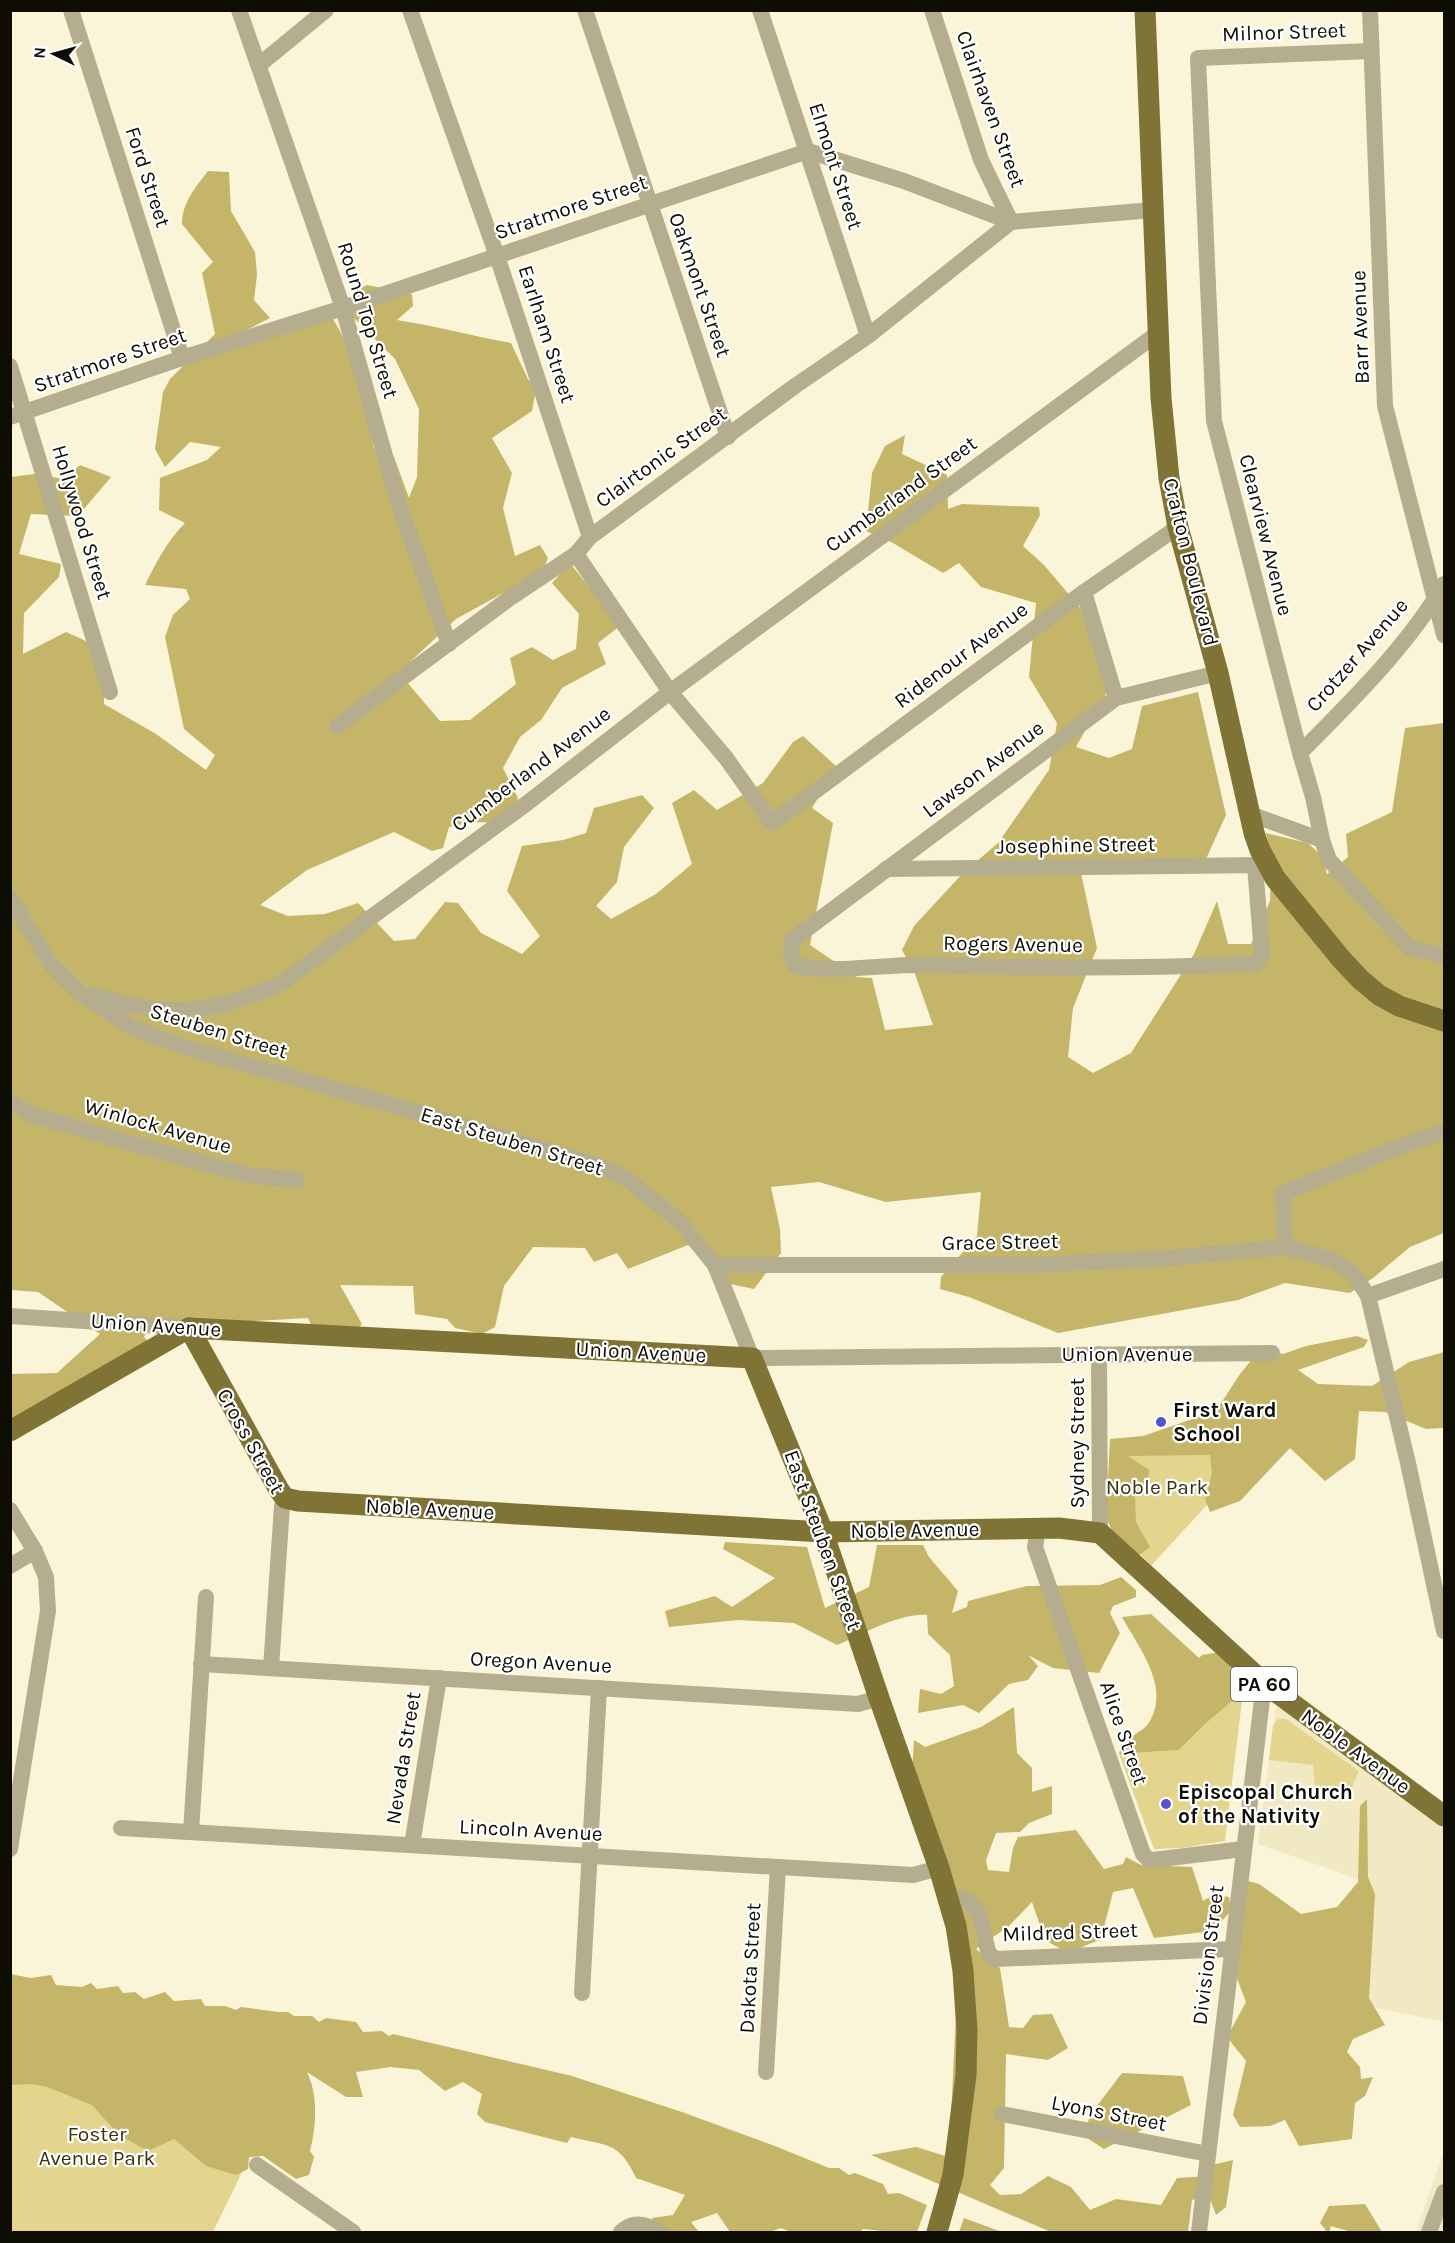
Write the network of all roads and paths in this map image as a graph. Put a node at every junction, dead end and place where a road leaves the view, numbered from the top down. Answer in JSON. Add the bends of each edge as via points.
{"nodes":[{"id":1,"x":70,"y":10,"type":"edge"},
{"id":2,"x":239,"y":10,"type":"edge"},
{"id":3,"x":326,"y":10,"type":"edge"},
{"id":4,"x":410,"y":10,"type":"edge"},
{"id":5,"x":585,"y":10,"type":"edge"},
{"id":6,"x":760,"y":10,"type":"edge"},
{"id":7,"x":932,"y":10,"type":"edge"},
{"id":8,"x":1145,"y":10,"type":"edge"},
{"id":9,"x":1370,"y":10,"type":"edge"},
{"id":10,"x":1371,"y":51,"type":"junction"},
{"id":11,"x":1198,"y":58,"type":"joint"},
{"id":12,"x":259,"y":65,"type":"junction"},
{"id":13,"x":808,"y":151,"type":"junction"},
{"id":14,"x":649,"y":204,"type":"junction"},
{"id":15,"x":1153,"y":210,"type":"junction"},
{"id":16,"x":1011,"y":222,"type":"junction"},
{"id":17,"x":497,"y":256,"type":"junction"},
{"id":18,"x":342,"y":308,"type":"junction"},
{"id":19,"x":1158,"y":333,"type":"junction"},
{"id":20,"x":868,"y":336,"type":"junction"},
{"id":21,"x":182,"y":358,"type":"junction"},
{"id":22,"x":10,"y":366,"type":"edge"},
{"id":23,"x":18,"y":415,"type":"edge"},
{"id":24,"x":728,"y":437,"type":"junction"},
{"id":25,"x":1178,"y":527,"type":"junction"},
{"id":26,"x":590,"y":537,"type":"junction"},
{"id":27,"x":576,"y":554,"type":"junction"},
{"id":28,"x":1444,"y":584,"type":"edge"},
{"id":29,"x":1084,"y":592,"type":"junction"},
{"id":30,"x":1435,"y":600,"type":"junction"},
{"id":31,"x":1442,"y":618,"type":"edge"},
{"id":32,"x":1444,"y":635,"type":"edge"},
{"id":33,"x":449,"y":644,"type":"junction"},
{"id":34,"x":1218,"y":673,"type":"junction"},
{"id":35,"x":110,"y":692,"type":"dead end"},
{"id":36,"x":670,"y":692,"type":"junction"},
{"id":37,"x":1116,"y":698,"type":"junction"},
{"id":38,"x":337,"y":726,"type":"dead end"},
{"id":39,"x":1300,"y":753,"type":"junction"},
{"id":40,"x":1250,"y":814,"type":"junction"},
{"id":41,"x":1322,"y":840,"type":"junction"},
{"id":42,"x":1261,"y":865,"type":"junction"},
{"id":43,"x":886,"y":869,"type":"junction"},
{"id":44,"x":10,"y":898,"type":"edge"},
{"id":45,"x":792,"y":940,"type":"joint"},
{"id":46,"x":1444,"y":956,"type":"edge"},
{"id":47,"x":81,"y":993,"type":"junction"},
{"id":48,"x":1444,"y":1021,"type":"edge"},
{"id":49,"x":10,"y":1102,"type":"edge"},
{"id":50,"x":399,"y":1107,"type":"joint"},
{"id":51,"x":1444,"y":1132,"type":"edge"},
{"id":52,"x":297,"y":1180,"type":"dead end"},
{"id":53,"x":1285,"y":1247,"type":"junction"},
{"id":54,"x":715,"y":1265,"type":"junction"},
{"id":55,"x":1444,"y":1269,"type":"edge"},
{"id":56,"x":1368,"y":1296,"type":"junction"},
{"id":57,"x":10,"y":1316,"type":"edge"},
{"id":58,"x":189,"y":1328,"type":"junction"},
{"id":59,"x":1272,"y":1353,"type":"dead end"},
{"id":60,"x":1099,"y":1354,"type":"junction"},
{"id":61,"x":752,"y":1358,"type":"junction"},
{"id":62,"x":10,"y":1431,"type":"edge"},
{"id":63,"x":285,"y":1498,"type":"junction"},
{"id":64,"x":10,"y":1510,"type":"edge"},
{"id":65,"x":1038,"y":1529,"type":"junction"},
{"id":66,"x":824,"y":1532,"type":"junction"},
{"id":67,"x":1100,"y":1533,"type":"junction"},
{"id":68,"x":35,"y":1551,"type":"junction"},
{"id":69,"x":10,"y":1566,"type":"edge"},
{"id":70,"x":206,"y":1597,"type":"dead end"},
{"id":71,"x":1444,"y":1631,"type":"edge"},
{"id":72,"x":201,"y":1664,"type":"junction"},
{"id":73,"x":271,"y":1668,"type":"junction"},
{"id":74,"x":439,"y":1678,"type":"junction"},
{"id":75,"x":1264,"y":1683,"type":"junction"},
{"id":76,"x":599,"y":1688,"type":"junction"},
{"id":77,"x":879,"y":1698,"type":"junction"},
{"id":78,"x":1444,"y":1816,"type":"edge"},
{"id":79,"x":120,"y":1828,"type":"dead end"},
{"id":80,"x":190,"y":1832,"type":"junction"},
{"id":81,"x":412,"y":1845,"type":"junction"},
{"id":82,"x":10,"y":1849,"type":"edge"},
{"id":83,"x":1243,"y":1849,"type":"junction"},
{"id":84,"x":590,"y":1856,"type":"junction"},
{"id":85,"x":778,"y":1867,"type":"junction"},
{"id":86,"x":939,"y":1868,"type":"junction"},
{"id":87,"x":949,"y":1900,"type":"junction"},
{"id":88,"x":1232,"y":1949,"type":"junction"},
{"id":89,"x":582,"y":1993,"type":"dead end"},
{"id":90,"x":766,"y":2072,"type":"dead end"},
{"id":91,"x":1002,"y":2114,"type":"dead end"},
{"id":92,"x":1208,"y":2154,"type":"junction"},
{"id":93,"x":257,"y":2165,"type":"dead end"},
{"id":94,"x":1444,"y":2192,"type":"edge"},
{"id":95,"x":628,"y":2228,"type":"edge"},
{"id":96,"x":353,"y":2232,"type":"edge"},
{"id":97,"x":660,"y":2232,"type":"edge"},
{"id":98,"x":937,"y":2232,"type":"edge"},
{"id":99,"x":1199,"y":2232,"type":"edge"},
{"id":100,"x":1429,"y":2232,"type":"edge"}],
"edges":[{"from":1,"to":21,"type":"street","name":"Ford Street"},
{"from":2,"to":12,"type":"street","name":"Round Top Street"},
{"from":3,"to":12,"type":"street"},
{"from":4,"to":17,"type":"street","name":"Earlham Street"},
{"from":5,"to":14,"type":"street","name":"Oakmont Street"},
{"from":6,"to":13,"type":"street","name":"Elmont Street"},
{"from":7,"to":16,"type":"street","name":"Clairhaven Street","via":[[981,160]]},
{"from":8,"to":15,"type":"main road","name":"Crafton Boulevard"},
{"from":9,"to":10,"type":"street","name":"Barr Avenue"},
{"from":10,"to":11,"type":"street","name":"Milnor Street"},
{"from":10,"to":30,"type":"street","name":"Barr Avenue","via":[[1385,405]]},
{"from":11,"to":39,"type":"street","name":"Clearview Avenue","via":[[1214,421]]},
{"from":12,"to":18,"type":"street","name":"Round Top Street"},
{"from":13,"to":14,"type":"street","name":"Stratmore Street"},
{"from":13,"to":16,"type":"street","via":[[904,181]]},
{"from":13,"to":20,"type":"street","name":"Elmont Street"},
{"from":14,"to":17,"type":"street","name":"Stratmore Street"},
{"from":14,"to":24,"type":"street","name":"Oakmont Street"},
{"from":15,"to":16,"type":"street"},
{"from":15,"to":19,"type":"main road","name":"Crafton Boulevard"},
{"from":16,"to":20,"type":"street","name":"Clairtonic Street"},
{"from":17,"to":18,"type":"street","name":"Stratmore Street"},
{"from":17,"to":26,"type":"street","name":"Earlham Street"},
{"from":18,"to":21,"type":"street","name":"Stratmore Street"},
{"from":18,"to":33,"type":"street","name":"Round Top Street","via":[[399,505]]},
{"from":19,"to":25,"type":"main road","name":"Crafton Boulevard","via":[[1163,432]]},
{"from":19,"to":36,"type":"street","name":"Cumberland Street"},
{"from":20,"to":24,"type":"street","name":"Clairtonic Street"},
{"from":21,"to":23,"type":"street","name":"Stratmore Street"},
{"from":22,"to":23,"type":"street","name":"Hollywood Street"},
{"from":23,"to":35,"type":"street","name":"Hollywood Street"},
{"from":24,"to":26,"type":"street","name":"Clairtonic Street"},
{"from":25,"to":29,"type":"street","name":"Ridenour Avenue"},
{"from":25,"to":34,"type":"main road","name":"Crafton Boulevard"},
{"from":26,"to":27,"type":"street","name":"Clairtonic Street"},
{"from":27,"to":33,"type":"street","name":"Clairtonic Street"},
{"from":27,"to":36,"type":"street"},
{"from":28,"to":30,"type":"street","name":"Crotzer Avenue"},
{"from":29,"to":36,"type":"street","name":"Ridenour Avenue","via":[[772,823],[726,759]]},
{"from":29,"to":37,"type":"street"},
{"from":30,"to":31,"type":"street","name":"Barr Avenue"},
{"from":30,"to":39,"type":"street","name":"Crotzer Avenue","via":[[1370,682]]},
{"from":31,"to":32,"type":"street","name":"Barr Avenue"},
{"from":33,"to":38,"type":"street","name":"Clairtonic Street"},
{"from":34,"to":37,"type":"street","name":"Lawson Avenue"},
{"from":34,"to":40,"type":"main road","name":"Crafton Boulevard"},
{"from":36,"to":47,"type":"street","name":"Cumberland Avenue","via":[[526,804],[280,984],[246,999],[210,1008],[163,1010]]},
{"from":37,"to":43,"type":"street","name":"Lawson Avenue"},
{"from":39,"to":41,"type":"street","name":"Clearview Avenue"},
{"from":40,"to":41,"type":"street"},
{"from":40,"to":42,"type":"main road","name":"Crafton Boulevard"},
{"from":41,"to":46,"type":"street","name":"Clearview Avenue","via":[[1329,860],[1410,948]]},
{"from":42,"to":43,"type":"street","name":"Josephine Street"},
{"from":42,"to":45,"type":"street","name":"Rogers Avenue","via":[[1262,954],[1256,964],[1122,969],[930,965],[816,970],[796,966],[790,956]]},
{"from":42,"to":48,"type":"main road","name":"Crafton Boulevard","via":[[1361,980],[1399,1006]]},
{"from":43,"to":45,"type":"street","name":"Lawson Avenue"},
{"from":44,"to":47,"type":"street","name":"Steuben Street","via":[[50,963]]},
{"from":47,"to":50,"type":"street","name":"Steuben Street","via":[[133,1028],[184,1047]]},
{"from":49,"to":52,"type":"street","name":"Winlock Avenue","via":[[32,1115],[247,1175]]},
{"from":50,"to":54,"type":"street","name":"East Steuben Street","via":[[603,1167],[628,1180],[680,1222]]},
{"from":51,"to":53,"type":"street","via":[[1283,1194]]},
{"from":53,"to":54,"type":"street","name":"Grace Street","via":[[1035,1265]]},
{"from":53,"to":56,"type":"street","via":[[1330,1259],[1353,1274]]},
{"from":54,"to":61,"type":"street","name":"East Steuben Street"},
{"from":55,"to":56,"type":"street"},
{"from":56,"to":71,"type":"street"},
{"from":57,"to":58,"type":"street","name":"Union Avenue"},
{"from":58,"to":61,"type":"main road","name":"Union Avenue"},
{"from":58,"to":62,"type":"main road"},
{"from":58,"to":63,"type":"main road","name":"Cross Street"},
{"from":59,"to":60,"type":"street","name":"Union Avenue"},
{"from":60,"to":61,"type":"street","name":"Union Avenue"},
{"from":60,"to":67,"type":"street","name":"Sydney Street"},
{"from":61,"to":66,"type":"main road","name":"East Steuben Street"},
{"from":63,"to":66,"type":"main road","name":"Noble Avenue"},
{"from":63,"to":73,"type":"street","name":"Cross Street"},
{"from":64,"to":68,"type":"street"},
{"from":65,"to":66,"type":"main road","name":"Noble Avenue"},
{"from":65,"to":67,"type":"main road","name":"Noble Avenue"},
{"from":65,"to":83,"type":"street","name":"Alice Street","via":[[1035,1547],[1143,1854],[1153,1860]]},
{"from":66,"to":77,"type":"main road","name":"East Steuben Street"},
{"from":67,"to":75,"type":"main road","name":"Noble Avenue","number":"PA 60"},
{"from":68,"to":69,"type":"street"},
{"from":68,"to":82,"type":"street","via":[[46,1577],[48,1611]]},
{"from":70,"to":72,"type":"street"},
{"from":72,"to":73,"type":"street","name":"Oregon Avenue"},
{"from":72,"to":80,"type":"street"},
{"from":73,"to":74,"type":"street","name":"Oregon Avenue"},
{"from":74,"to":76,"type":"street","name":"Oregon Avenue"},
{"from":74,"to":81,"type":"street","name":"Nevada Street"},
{"from":75,"to":78,"type":"main road","name":"Noble Avenue","number":"PA 60"},
{"from":75,"to":83,"type":"street","name":"Division Street"},
{"from":76,"to":77,"type":"street","name":"Oregon Avenue","via":[[858,1704]]},
{"from":76,"to":84,"type":"street"},
{"from":77,"to":86,"type":"main road","name":"East Steuben Street"},
{"from":79,"to":80,"type":"street","name":"Lincoln Avenue"},
{"from":80,"to":81,"type":"street","name":"Lincoln Avenue"},
{"from":81,"to":84,"type":"street","name":"Lincoln Avenue"},
{"from":83,"to":88,"type":"street","name":"Division Street"},
{"from":84,"to":85,"type":"street","name":"Lincoln Avenue"},
{"from":84,"to":89,"type":"street"},
{"from":85,"to":86,"type":"street","name":"Lincoln Avenue","via":[[913,1875]]},
{"from":85,"to":90,"type":"street","name":"Dakota Street"},
{"from":86,"to":87,"type":"main road","name":"East Steuben Street"},
{"from":87,"to":88,"type":"street","name":"Mildred Street","via":[[964,1899],[974,1906],[989,1954],[996,1959]]},
{"from":87,"to":98,"type":"main road","name":"East Steuben Street","via":[[963,1971],[966,2075],[953,2175]]},
{"from":88,"to":92,"type":"street","name":"Division Street"},
{"from":91,"to":92,"type":"street","name":"Lyons Street"},
{"from":92,"to":99,"type":"street","name":"Division Street"},
{"from":93,"to":96,"type":"street"},
{"from":94,"to":100,"type":"street"},
{"from":95,"to":97,"type":"street","via":[[644,2225]]}]}
